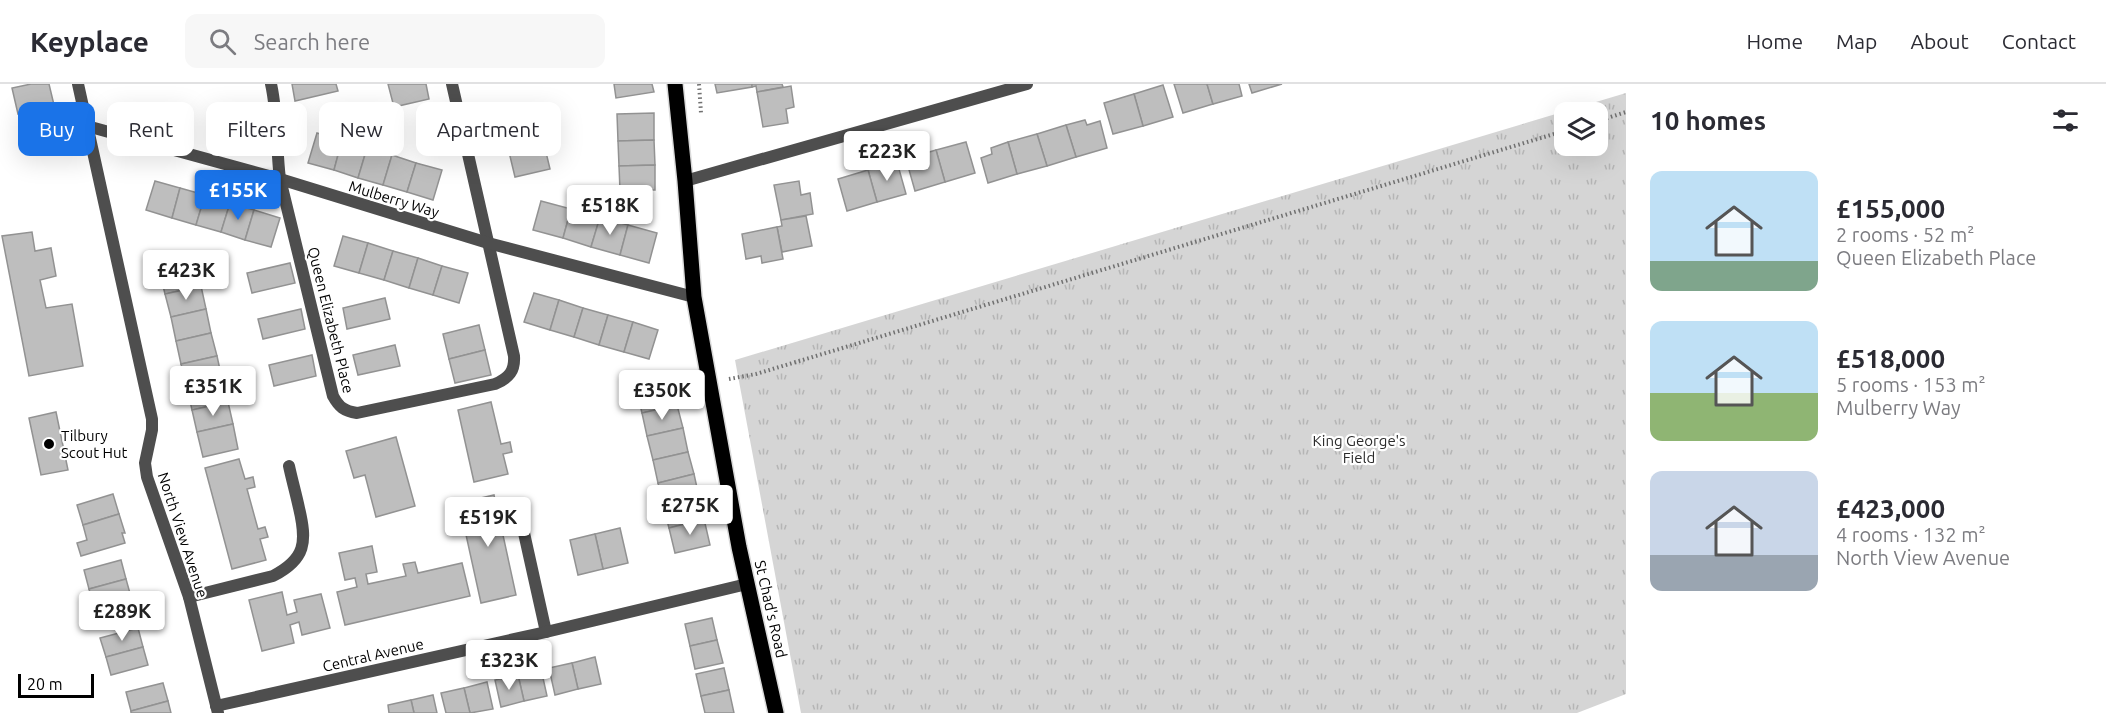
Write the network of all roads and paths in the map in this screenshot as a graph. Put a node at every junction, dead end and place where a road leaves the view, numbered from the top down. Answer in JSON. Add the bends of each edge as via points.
{"nodes":[{"id":1,"x":78,"y":84,"type":"edge"},
{"id":2,"x":271,"y":84,"type":"edge"},
{"id":3,"x":452,"y":84,"type":"edge"},
{"id":4,"x":675,"y":84,"type":"edge"},
{"id":5,"x":1020,"y":85,"type":"edge"},
{"id":6,"x":82,"y":102,"type":"edge"},
{"id":7,"x":1626,"y":112,"type":"edge"},
{"id":8,"x":1608,"y":118,"type":"edge"},
{"id":9,"x":95,"y":128,"type":"edge"},
{"id":10,"x":1554,"y":134,"type":"edge"},
{"id":11,"x":94,"y":156,"type":"edge"},
{"id":12,"x":280,"y":179,"type":"junction"},
{"id":13,"x":685,"y":181,"type":"junction"},
{"id":14,"x":488,"y":243,"type":"junction"},
{"id":15,"x":694,"y":297,"type":"junction"},
{"id":16,"x":708,"y":383,"type":"junction"},
{"id":17,"x":289,"y":466,"type":"dead end"},
{"id":18,"x":522,"y":524,"type":"dead end"},
{"id":19,"x":747,"y":584,"type":"junction"},
{"id":20,"x":189,"y":597,"type":"junction"},
{"id":21,"x":546,"y":632,"type":"junction"},
{"id":22,"x":217,"y":709,"type":"edge"},
{"id":23,"x":776,"y":713,"type":"edge"}],
"edges":[{"from":1,"to":6,"type":"street","name":"North View Avenue"},
{"from":2,"to":12,"type":"street"},
{"from":3,"to":14,"type":"street"},
{"from":4,"to":13,"type":"main road","name":"St Chad's Road"},
{"from":5,"to":13,"type":"street"},
{"from":7,"to":8,"type":"path"},
{"from":9,"to":12,"type":"street","name":"Mulberry Way"},
{"from":10,"to":16,"type":"path","via":[[767,370]]},
{"from":11,"to":20,"type":"street","name":"North View Avenue","via":[[152,419],[145,463],[147,477]]},
{"from":12,"to":14,"type":"street","name":"Mulberry Way"},
{"from":12,"to":14,"type":"street","name":"Queen Elizabeth Place","via":[[333,396],[344,411],[357,413],[506,380],[515,365],[514,356]]},
{"from":13,"to":15,"type":"main road","name":"St Chad's Road"},
{"from":14,"to":15,"type":"street","name":"Mulberry Way"},
{"from":15,"to":16,"type":"main road","name":"St Chad's Road"},
{"from":16,"to":19,"type":"main road","name":"St Chad's Road"},
{"from":17,"to":20,"type":"street","via":[[304,529],[299,555],[273,576]]},
{"from":18,"to":21,"type":"street"},
{"from":19,"to":21,"type":"street","name":"Central Avenue"},
{"from":19,"to":23,"type":"main road","name":"St Chad's Road"},
{"from":20,"to":22,"type":"street","name":"North View Avenue"},
{"from":21,"to":22,"type":"street","name":"Central Avenue"}]}
